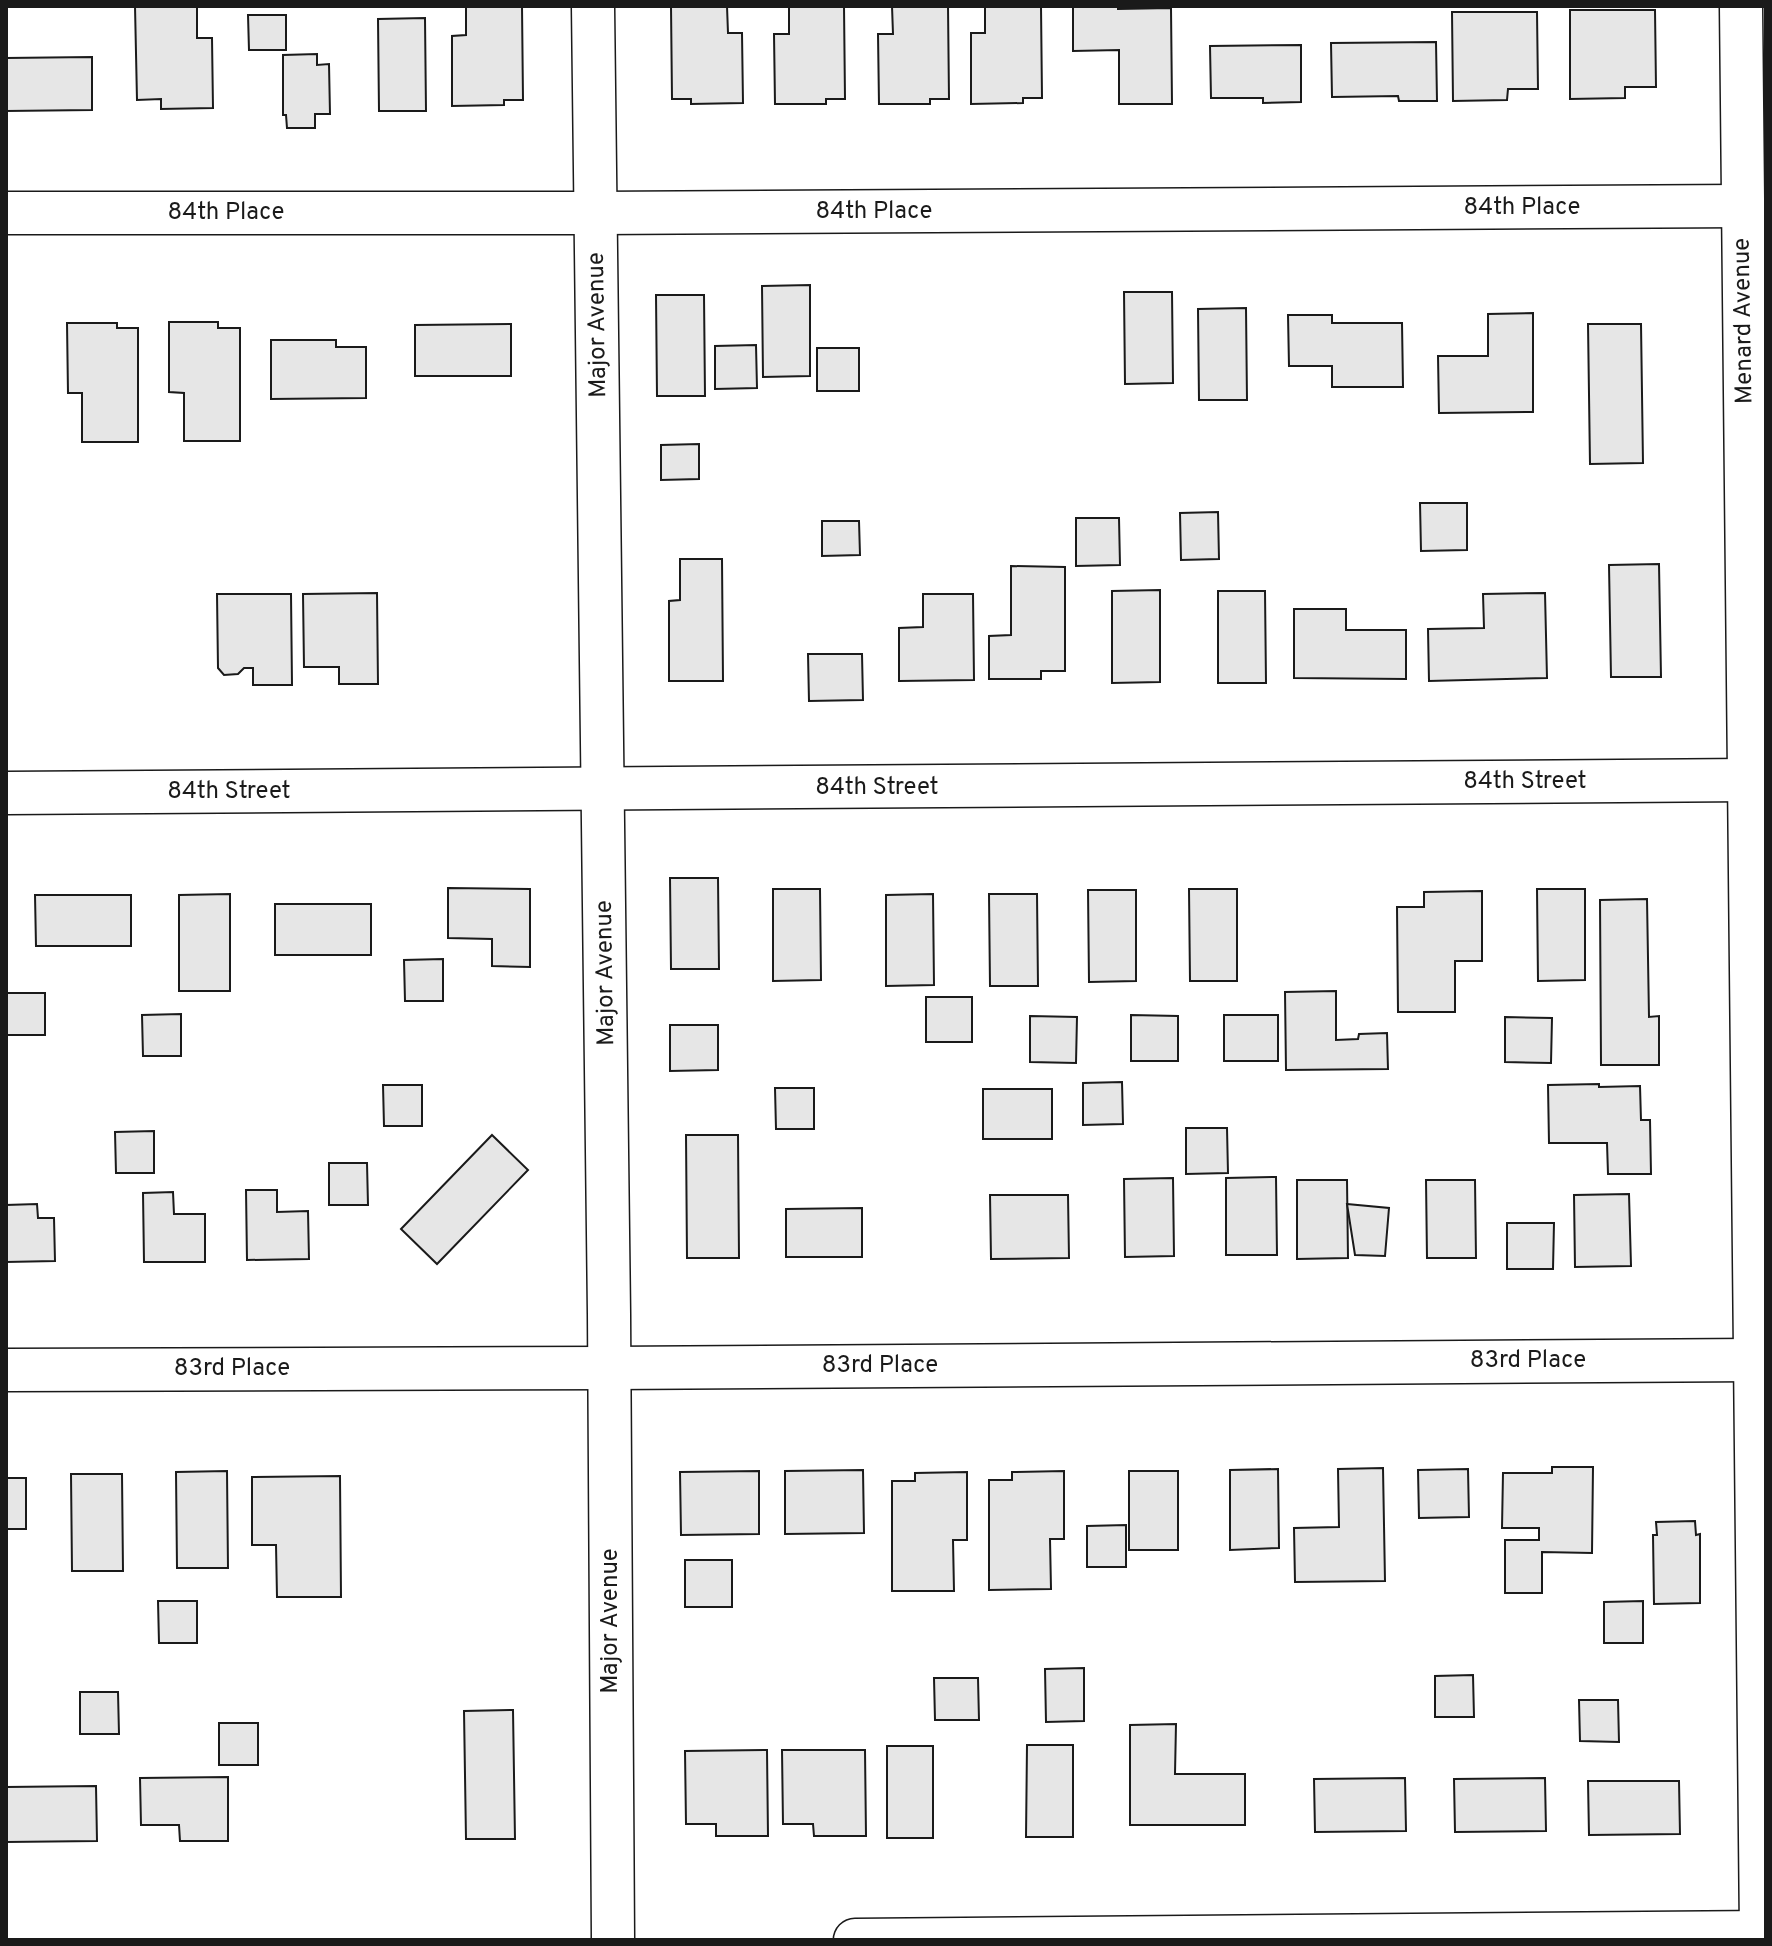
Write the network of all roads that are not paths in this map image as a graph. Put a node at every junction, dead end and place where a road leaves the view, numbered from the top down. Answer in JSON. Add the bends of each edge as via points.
{"nodes":[{"id":1,"x":593,"y":6,"type":"edge"},
{"id":2,"x":1741,"y":6,"type":"edge"},
{"id":3,"x":1743,"y":206,"type":"junction"},
{"id":4,"x":6,"y":213,"type":"edge"},
{"id":5,"x":597,"y":213,"type":"junction"},
{"id":6,"x":1749,"y":780,"type":"junction"},
{"id":7,"x":604,"y":789,"type":"junction"},
{"id":8,"x":6,"y":793,"type":"edge"},
{"id":9,"x":1755,"y":1360,"type":"junction"},
{"id":10,"x":610,"y":1368,"type":"junction"},
{"id":11,"x":6,"y":1370,"type":"edge"},
{"id":12,"x":1764,"y":1932,"type":"edge"},
{"id":13,"x":613,"y":1940,"type":"edge"},
{"id":14,"x":855,"y":1940,"type":"edge"}],
"edges":[{"from":1,"to":5,"type":"street","name":"Major Avenue"},
{"from":2,"to":3,"type":"street","name":"Menard Avenue"},
{"from":3,"to":5,"type":"street","name":"84th Place"},
{"from":3,"to":6,"type":"street","name":"Menard Avenue"},
{"from":4,"to":5,"type":"street","name":"84th Place"},
{"from":5,"to":7,"type":"street","name":"Major Avenue"},
{"from":6,"to":7,"type":"street","name":"84th Street"},
{"from":6,"to":9,"type":"street","name":"Menard Avenue"},
{"from":7,"to":8,"type":"street","name":"84th Street"},
{"from":7,"to":10,"type":"street","name":"Major Avenue"},
{"from":9,"to":10,"type":"street","name":"83rd Place"},
{"from":9,"to":12,"type":"street","name":"Menard Avenue"},
{"from":10,"to":11,"type":"street","name":"83rd Place"},
{"from":10,"to":13,"type":"street","name":"Major Avenue"},
{"from":12,"to":14,"type":"street"}]}
